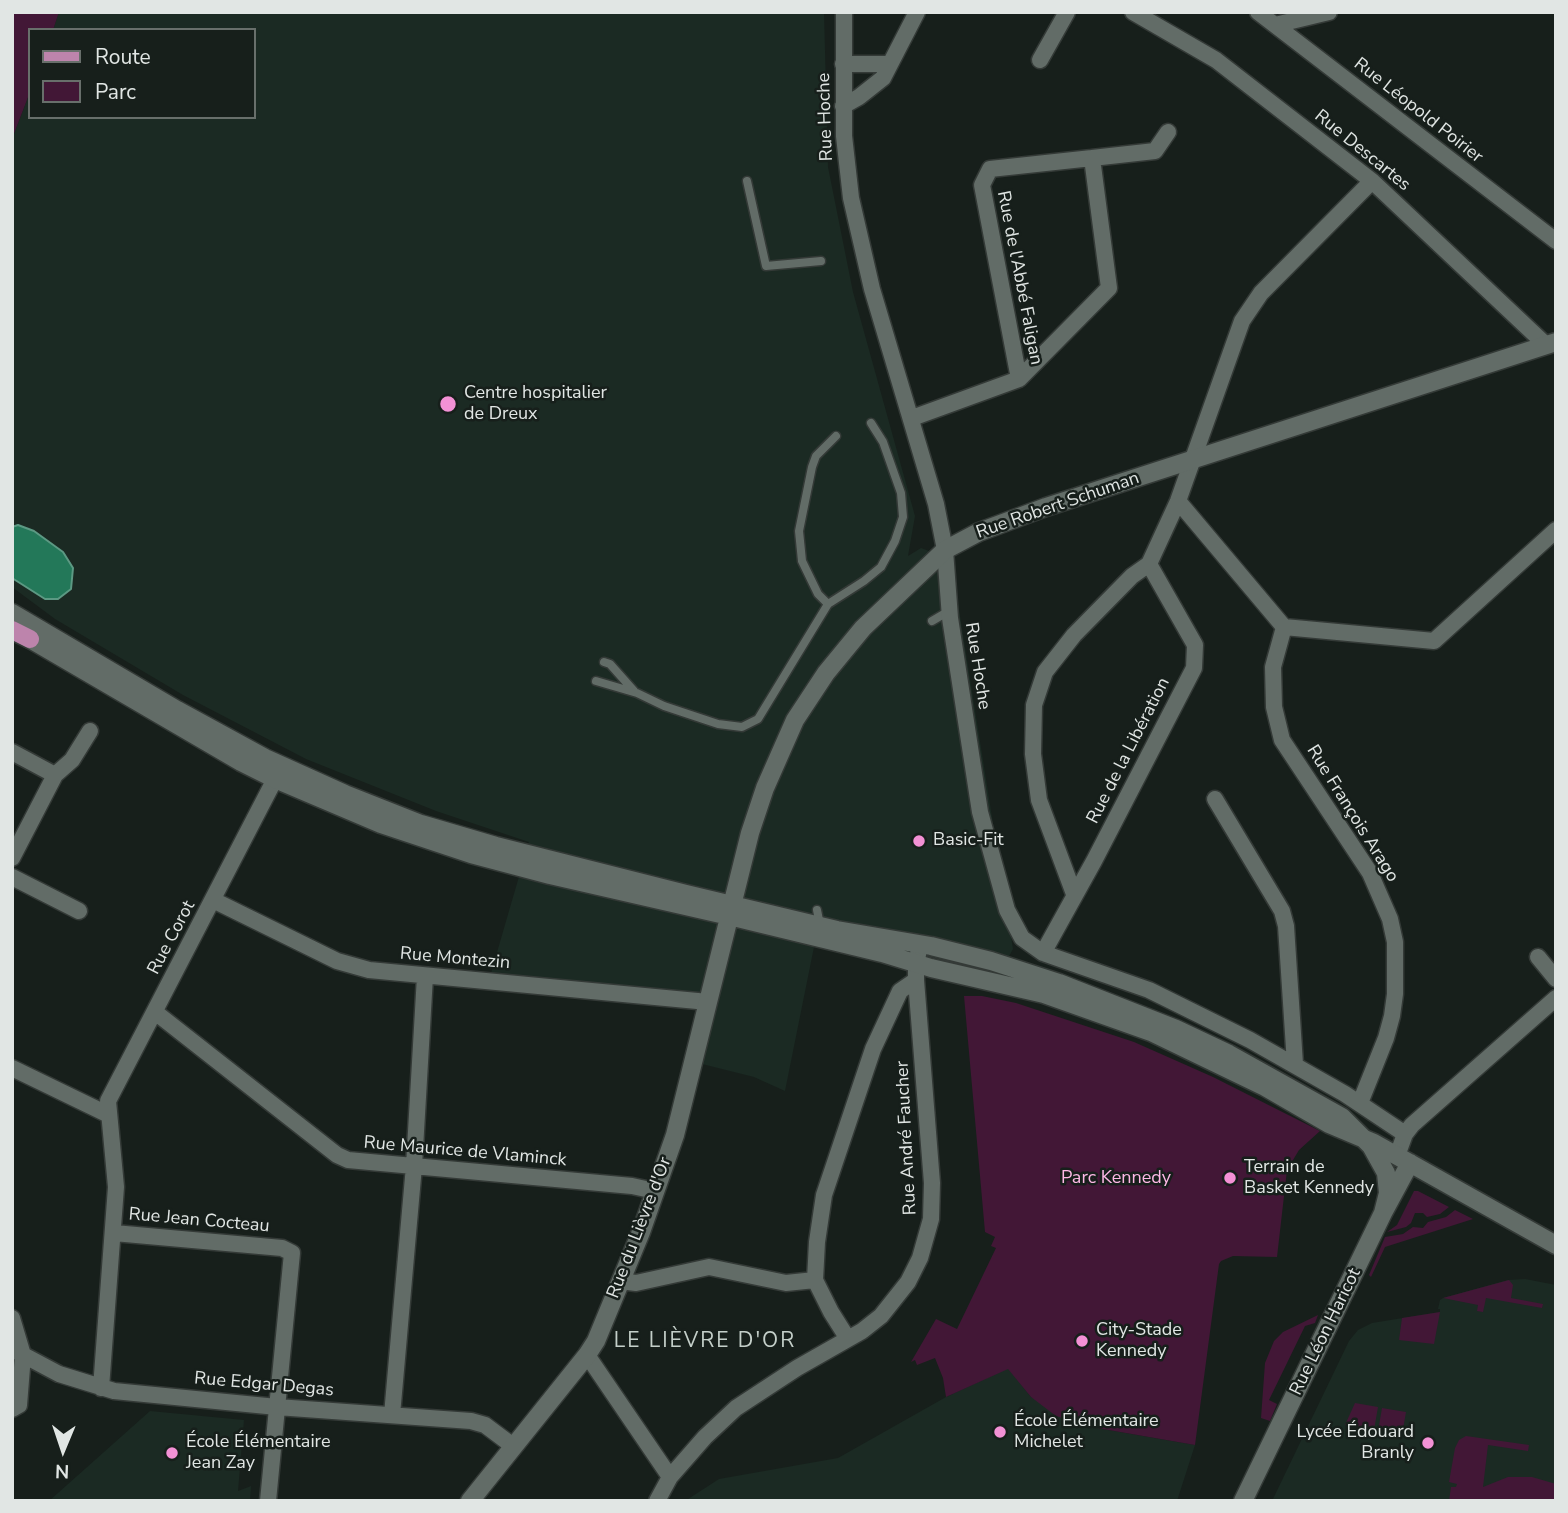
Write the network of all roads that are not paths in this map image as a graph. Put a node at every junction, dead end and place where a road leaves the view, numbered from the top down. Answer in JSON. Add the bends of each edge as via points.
{"nodes":[{"id":1,"x":844,"y":12,"type":"edge"},
{"id":2,"x":917,"y":12,"type":"edge"},
{"id":3,"x":1067,"y":12,"type":"edge"},
{"id":4,"x":1133,"y":12,"type":"edge"},
{"id":5,"x":1258,"y":12,"type":"edge"},
{"id":6,"x":1329,"y":12,"type":"edge"},
{"id":7,"x":1275,"y":25,"type":"junction"},
{"id":8,"x":1040,"y":60,"type":"dead end"},
{"id":9,"x":844,"y":64,"type":"junction"},
{"id":10,"x":890,"y":64,"type":"junction"},
{"id":11,"x":843,"y":106,"type":"junction"},
{"id":12,"x":1168,"y":132,"type":"dead end"},
{"id":13,"x":1091,"y":158,"type":"junction"},
{"id":14,"x":747,"y":181,"type":"dead end"},
{"id":15,"x":1372,"y":181,"type":"junction"},
{"id":16,"x":1556,"y":241,"type":"edge"},
{"id":17,"x":821,"y":261,"type":"dead end"},
{"id":18,"x":1551,"y":344,"type":"edge"},
{"id":19,"x":1019,"y":379,"type":"junction"},
{"id":20,"x":912,"y":418,"type":"junction"},
{"id":21,"x":871,"y":424,"type":"dead end"},
{"id":22,"x":836,"y":436,"type":"dead end"},
{"id":23,"x":1193,"y":461,"type":"junction"},
{"id":24,"x":1178,"y":501,"type":"junction"},
{"id":25,"x":1556,"y":530,"type":"edge"},
{"id":26,"x":945,"y":550,"type":"junction"},
{"id":27,"x":1149,"y":564,"type":"junction"},
{"id":28,"x":828,"y":604,"type":"junction"},
{"id":29,"x":949,"y":611,"type":"junction"},
{"id":30,"x":12,"y":613,"type":"edge"},
{"id":31,"x":932,"y":621,"type":"dead end"},
{"id":32,"x":1284,"y":627,"type":"junction"},
{"id":33,"x":12,"y":629,"type":"edge"},
{"id":34,"x":604,"y":662,"type":"dead end"},
{"id":35,"x":596,"y":681,"type":"dead end"},
{"id":36,"x":637,"y":693,"type":"junction"},
{"id":37,"x":90,"y":731,"type":"dead end"},
{"id":38,"x":12,"y":752,"type":"edge"},
{"id":39,"x":279,"y":772,"type":"junction"},
{"id":40,"x":55,"y":775,"type":"junction"},
{"id":41,"x":1215,"y":799,"type":"dead end"},
{"id":42,"x":12,"y":858,"type":"edge"},
{"id":43,"x":12,"y":877,"type":"edge"},
{"id":44,"x":1074,"y":894,"type":"junction"},
{"id":45,"x":213,"y":901,"type":"junction"},
{"id":46,"x":730,"y":909,"type":"junction"},
{"id":47,"x":79,"y":911,"type":"dead end"},
{"id":48,"x":920,"y":944,"type":"junction"},
{"id":49,"x":1043,"y":953,"type":"junction"},
{"id":50,"x":1538,"y":957,"type":"dead end"},
{"id":51,"x":916,"y":972,"type":"junction"},
{"id":52,"x":425,"y":976,"type":"junction"},
{"id":53,"x":1556,"y":979,"type":"edge"},
{"id":54,"x":1556,"y":998,"type":"edge"},
{"id":55,"x":708,"y":1002,"type":"junction"},
{"id":56,"x":155,"y":1012,"type":"junction"},
{"id":57,"x":1295,"y":1064,"type":"junction"},
{"id":58,"x":12,"y":1068,"type":"edge"},
{"id":59,"x":1366,"y":1108,"type":"junction"},
{"id":60,"x":109,"y":1115,"type":"junction"},
{"id":61,"x":1405,"y":1134,"type":"junction"},
{"id":62,"x":1370,"y":1141,"type":"junction"},
{"id":63,"x":1403,"y":1160,"type":"junction"},
{"id":64,"x":414,"y":1166,"type":"junction"},
{"id":65,"x":655,"y":1191,"type":"junction"},
{"id":66,"x":1383,"y":1213,"type":"junction"},
{"id":67,"x":114,"y":1233,"type":"junction"},
{"id":68,"x":1556,"y":1245,"type":"edge"},
{"id":69,"x":815,"y":1280,"type":"junction"},
{"id":70,"x":620,"y":1281,"type":"junction"},
{"id":71,"x":12,"y":1318,"type":"edge"},
{"id":72,"x":848,"y":1339,"type":"junction"},
{"id":73,"x":17,"y":1352,"type":"edge"},
{"id":74,"x":587,"y":1355,"type":"junction"},
{"id":75,"x":101,"y":1388,"type":"junction"},
{"id":76,"x":277,"y":1407,"type":"junction"},
{"id":77,"x":12,"y":1409,"type":"edge"},
{"id":78,"x":392,"y":1415,"type":"junction"},
{"id":79,"x":513,"y":1446,"type":"junction"},
{"id":80,"x":670,"y":1477,"type":"junction"},
{"id":81,"x":268,"y":1501,"type":"edge"},
{"id":82,"x":470,"y":1501,"type":"edge"},
{"id":83,"x":657,"y":1501,"type":"edge"},
{"id":84,"x":1243,"y":1501,"type":"edge"}],
"edges":[{"from":1,"to":9,"type":"street","name":"Rue Hoche"},
{"from":2,"to":10,"type":"street"},
{"from":3,"to":8,"type":"street"},
{"from":4,"to":15,"type":"street","name":"Rue Descartes","via":[[1216,60]]},
{"from":5,"to":7,"type":"street","name":"Rue Léopold Poirier"},
{"from":6,"to":7,"type":"street"},
{"from":7,"to":16,"type":"street","name":"Rue Léopold Poirier"},
{"from":9,"to":10,"type":"street"},
{"from":9,"to":11,"type":"street","name":"Rue Hoche"},
{"from":10,"to":11,"type":"street","via":[[883,78]]},
{"from":11,"to":20,"type":"street","name":"Rue Hoche","via":[[850,198],[872,289]]},
{"from":12,"to":13,"type":"street","via":[[1156,151]]},
{"from":13,"to":19,"type":"street","name":"Rue de l'Abbé Faligan","via":[[1109,288]]},
{"from":13,"to":19,"type":"street","name":"Rue de l'Abbé Faligan","via":[[990,170],[982,185]]},
{"from":14,"to":17,"type":"lane","via":[[766,266]]},
{"from":15,"to":18,"type":"street","name":"Rue Descartes"},
{"from":15,"to":23,"type":"street","via":[[1261,293],[1242,321]]},
{"from":18,"to":23,"type":"main road","name":"Rue Robert Schuman"},
{"from":19,"to":20,"type":"street","name":"Rue de l'Abbé Faligan"},
{"from":20,"to":26,"type":"street","name":"Rue Hoche"},
{"from":21,"to":28,"type":"lane","via":[[883,442],[901,493],[903,517],[881,567]]},
{"from":22,"to":28,"type":"lane","via":[[816,456],[799,531],[802,561]]},
{"from":23,"to":24,"type":"street"},
{"from":23,"to":26,"type":"main road","name":"Rue Robert Schuman","via":[[1011,520]]},
{"from":24,"to":27,"type":"street"},
{"from":24,"to":32,"type":"street"},
{"from":25,"to":32,"type":"street","via":[[1434,641]]},
{"from":26,"to":29,"type":"street","name":"Rue Hoche"},
{"from":26,"to":46,"type":"main road","name":"Rue Robert Schuman","via":[[850,642],[795,720],[753,822]]},
{"from":27,"to":44,"type":"street","name":"Rue de la Libération","via":[[1195,645],[1194,668]]},
{"from":27,"to":44,"type":"street","via":[[1074,635],[1045,672],[1034,705],[1033,754],[1039,800]]},
{"from":28,"to":36,"type":"lane","via":[[751,724],[718,724]]},
{"from":29,"to":31,"type":"lane"},
{"from":29,"to":49,"type":"street","name":"Rue Hoche","via":[[983,824],[1007,910],[1022,938]]},
{"from":30,"to":39,"type":"main road"},
{"from":32,"to":59,"type":"street","name":"Rue François Arago","via":[[1273,667],[1274,707],[1282,740],[1370,873],[1395,942],[1391,1016]]},
{"from":33,"to":39,"type":"main road","via":[[175,726]]},
{"from":34,"to":36,"type":"lane"},
{"from":35,"to":36,"type":"lane"},
{"from":37,"to":40,"type":"street","via":[[72,760]]},
{"from":38,"to":40,"type":"street"},
{"from":39,"to":45,"type":"street","name":"Rue Corot"},
{"from":39,"to":46,"type":"main road","via":[[421,824]]},
{"from":39,"to":46,"type":"main road","via":[[359,816],[471,854],[550,875]]},
{"from":40,"to":42,"type":"street"},
{"from":41,"to":57,"type":"street","via":[[1282,911]]},
{"from":43,"to":47,"type":"street"},
{"from":44,"to":49,"type":"street","name":"Rue de la Libération"},
{"from":45,"to":52,"type":"street","name":"Rue Montezin","via":[[337,961]]},
{"from":45,"to":56,"type":"street","name":"Rue Corot"},
{"from":46,"to":48,"type":"main road","via":[[818,918]]},
{"from":46,"to":51,"type":"main road","via":[[883,953]]},
{"from":46,"to":55,"type":"main road","name":"Rue du Lièvre d'Or"},
{"from":48,"to":51,"type":"street","name":"Rue André Faucher"},
{"from":48,"to":62,"type":"main road","via":[[1059,983],[1176,1029],[1342,1117]]},
{"from":49,"to":57,"type":"street","name":"Rue Hoche","via":[[1149,990]]},
{"from":50,"to":53,"type":"street"},
{"from":51,"to":62,"type":"main road","via":[[1044,994],[1151,1032]]},
{"from":51,"to":69,"type":"street","via":[[900,991],[873,1049],[824,1195]]},
{"from":51,"to":72,"type":"street","name":"Rue André Faucher","via":[[931,1219],[920,1258],[898,1296],[881,1316]]},
{"from":52,"to":55,"type":"street","name":"Rue Montezin"},
{"from":52,"to":64,"type":"street"},
{"from":54,"to":61,"type":"street"},
{"from":55,"to":65,"type":"main road","name":"Rue du Lièvre d'Or","via":[[676,1135]]},
{"from":56,"to":60,"type":"street","name":"Rue Corot","via":[[108,1101]]},
{"from":56,"to":64,"type":"street","name":"Rue Maurice de Vlaminck","via":[[337,1155],[360,1163]]},
{"from":57,"to":59,"type":"street","name":"Rue Hoche"},
{"from":58,"to":60,"type":"street"},
{"from":59,"to":61,"type":"street","name":"Rue Hoche"},
{"from":59,"to":62,"type":"street","via":[[1377,1128]]},
{"from":60,"to":67,"type":"street","via":[[115,1165]]},
{"from":61,"to":63,"type":"street"},
{"from":62,"to":63,"type":"main road"},
{"from":62,"to":66,"type":"main road","via":[[1387,1180]]},
{"from":63,"to":66,"type":"main road","name":"Rue Léon Haricot"},
{"from":63,"to":68,"type":"main road"},
{"from":64,"to":65,"type":"street","name":"Rue Maurice de Vlaminck","via":[[632,1185]]},
{"from":64,"to":78,"type":"street"},
{"from":65,"to":70,"type":"main road","name":"Rue du Lièvre d'Or"},
{"from":66,"to":84,"type":"main road","name":"Rue Léon Haricot"},
{"from":67,"to":75,"type":"street"},
{"from":67,"to":76,"type":"street","name":"Rue Jean Cocteau","via":[[291,1252]]},
{"from":69,"to":70,"type":"street","via":[[786,1283],[709,1267],[636,1283]]},
{"from":69,"to":72,"type":"street"},
{"from":70,"to":74,"type":"main road","name":"Rue du Lièvre d'Or"},
{"from":71,"to":73,"type":"street"},
{"from":72,"to":80,"type":"street","name":"Rue André Faucher","via":[[736,1408]]},
{"from":73,"to":75,"type":"street","name":"Rue Edgar Degas","via":[[59,1374]]},
{"from":73,"to":77,"type":"street","via":[[22,1388],[19,1405]]},
{"from":74,"to":79,"type":"main road","name":"Rue du Lièvre d'Or"},
{"from":74,"to":80,"type":"street"},
{"from":75,"to":76,"type":"street","name":"Rue Edgar Degas"},
{"from":76,"to":78,"type":"street","name":"Rue Edgar Degas"},
{"from":76,"to":81,"type":"street"},
{"from":78,"to":79,"type":"street","name":"Rue Edgar Degas","via":[[476,1422]]},
{"from":79,"to":82,"type":"main road","name":"Rue du Lièvre d'Or"},
{"from":80,"to":83,"type":"street","name":"Rue André Faucher"}]}
